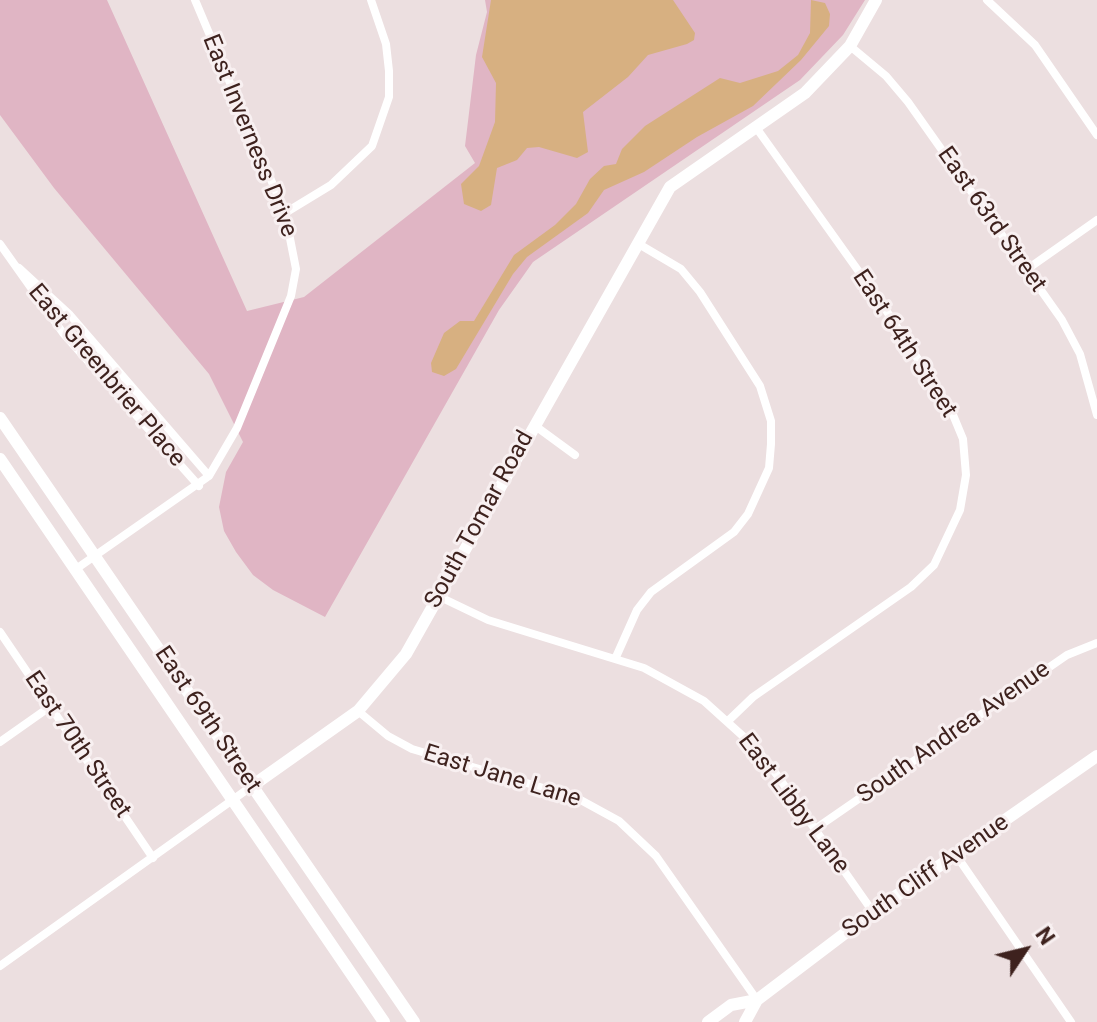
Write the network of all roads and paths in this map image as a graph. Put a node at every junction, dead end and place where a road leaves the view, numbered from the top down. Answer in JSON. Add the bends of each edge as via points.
{"nodes":[{"id":1,"x":195,"y":0,"type":"edge"},
{"id":2,"x":371,"y":0,"type":"edge"},
{"id":3,"x":876,"y":0,"type":"edge"},
{"id":4,"x":987,"y":0,"type":"edge"},
{"id":5,"x":850,"y":46,"type":"junction"},
{"id":6,"x":755,"y":126,"type":"junction"},
{"id":7,"x":1097,"y":135,"type":"edge"},
{"id":8,"x":285,"y":213,"type":"junction"},
{"id":9,"x":1097,"y":220,"type":"edge"},
{"id":10,"x":637,"y":243,"type":"junction"},
{"id":11,"x":0,"y":244,"type":"edge"},
{"id":12,"x":16,"y":265,"type":"junction"},
{"id":13,"x":1026,"y":270,"type":"junction"},
{"id":14,"x":1097,"y":415,"type":"edge"},
{"id":15,"x":0,"y":418,"type":"edge"},
{"id":16,"x":533,"y":424,"type":"junction"},
{"id":17,"x":575,"y":455,"type":"dead end"},
{"id":18,"x":0,"y":459,"type":"edge"},
{"id":19,"x":209,"y":476,"type":"junction"},
{"id":20,"x":199,"y":486,"type":"junction"},
{"id":21,"x":96,"y":556,"type":"junction"},
{"id":22,"x":76,"y":569,"type":"junction"},
{"id":23,"x":438,"y":596,"type":"junction"},
{"id":24,"x":0,"y":632,"type":"edge"},
{"id":25,"x":1097,"y":643,"type":"edge"},
{"id":26,"x":616,"y":657,"type":"junction"},
{"id":27,"x":51,"y":706,"type":"junction"},
{"id":28,"x":358,"y":711,"type":"junction"},
{"id":29,"x":728,"y":721,"type":"junction"},
{"id":30,"x":0,"y":742,"type":"edge"},
{"id":31,"x":1097,"y":756,"type":"edge"},
{"id":32,"x":252,"y":786,"type":"junction"},
{"id":33,"x":235,"y":798,"type":"junction"},
{"id":34,"x":815,"y":829,"type":"junction"},
{"id":35,"x":956,"y":855,"type":"junction"},
{"id":36,"x":153,"y":858,"type":"junction"},
{"id":37,"x":873,"y":912,"type":"junction"},
{"id":38,"x":0,"y":966,"type":"edge"},
{"id":39,"x":757,"y":1000,"type":"junction"},
{"id":40,"x":384,"y":1022,"type":"edge"},
{"id":41,"x":414,"y":1022,"type":"edge"},
{"id":42,"x":708,"y":1022,"type":"edge"},
{"id":43,"x":745,"y":1022,"type":"edge"},
{"id":44,"x":1071,"y":1022,"type":"edge"}],
"edges":[{"from":1,"to":8,"type":"street","name":"East Inverness Drive"},
{"from":2,"to":8,"type":"street","via":[[389,71],[389,97],[376,137],[355,165]]},
{"from":3,"to":5,"type":"main road","name":"South Tomar Road"},
{"from":4,"to":7,"type":"street","via":[[1035,45]]},
{"from":5,"to":6,"type":"main road","name":"South Tomar Road","via":[[805,93]]},
{"from":5,"to":13,"type":"street","name":"East 63rd Street","via":[[908,102]]},
{"from":6,"to":10,"type":"main road","name":"South Tomar Road","via":[[670,187]]},
{"from":6,"to":29,"type":"street","name":"East 64th Street","via":[[951,410],[963,439],[966,475],[960,510],[934,565]]},
{"from":8,"to":19,"type":"street","name":"East Inverness Drive","via":[[296,269],[291,296],[237,428]]},
{"from":9,"to":13,"type":"street"},
{"from":10,"to":16,"type":"main road","name":"South Tomar Road"},
{"from":10,"to":26,"type":"street","via":[[681,269],[700,292],[760,386],[771,421],[771,444],[769,468],[748,514],[734,532],[651,592]]},
{"from":11,"to":12,"type":"street","name":"East Greenbrier Place"},
{"from":12,"to":19,"type":"street","name":"East Greenbrier Place","via":[[70,315]]},
{"from":12,"to":20,"type":"street","name":"East Greenbrier Place","via":[[63,333]]},
{"from":13,"to":14,"type":"street","name":"East 63rd Street","via":[[1080,354]]},
{"from":15,"to":21,"type":"main road","name":"East 69th Street"},
{"from":16,"to":17,"type":"street"},
{"from":16,"to":23,"type":"main road","name":"South Tomar Road"},
{"from":18,"to":22,"type":"main road","name":"East 69th Street"},
{"from":19,"to":20,"type":"street","name":"East Inverness Drive"},
{"from":20,"to":21,"type":"street","name":"East Inverness Drive"},
{"from":21,"to":22,"type":"street","name":"East Inverness Drive"},
{"from":21,"to":32,"type":"main road","name":"East 69th Street"},
{"from":22,"to":33,"type":"main road","name":"East 69th Street"},
{"from":23,"to":26,"type":"street","name":"East Libby Lane","via":[[488,620]]},
{"from":23,"to":28,"type":"main road","name":"South Tomar Road","via":[[406,654]]},
{"from":24,"to":27,"type":"street","name":"East 70th Street"},
{"from":25,"to":34,"type":"street","name":"South Andrea Avenue","via":[[1067,655]]},
{"from":26,"to":29,"type":"street","name":"East Libby Lane","via":[[677,685]]},
{"from":27,"to":30,"type":"street"},
{"from":27,"to":36,"type":"street","name":"East 70th Street"},
{"from":28,"to":32,"type":"main road","name":"South Tomar Road"},
{"from":28,"to":39,"type":"street","name":"East Jane Lane","via":[[412,749],[577,798],[619,821],[656,856]]},
{"from":29,"to":34,"type":"street","name":"East Libby Lane","via":[[777,775]]},
{"from":31,"to":35,"type":"main road","name":"South Cliff Avenue"},
{"from":32,"to":33,"type":"street","name":"South Tomar Road"},
{"from":32,"to":41,"type":"main road","name":"East 69th Street"},
{"from":33,"to":36,"type":"street","name":"South Tomar Road"},
{"from":33,"to":40,"type":"main road","name":"East 69th Street"},
{"from":34,"to":37,"type":"street","name":"East Libby Lane"},
{"from":35,"to":37,"type":"main road","name":"South Cliff Avenue"},
{"from":35,"to":44,"type":"street"},
{"from":36,"to":38,"type":"street","name":"South Tomar Road"},
{"from":37,"to":39,"type":"main road","name":"South Cliff Avenue"},
{"from":39,"to":42,"type":"main road","name":"South Cliff Avenue","via":[[731,1005]]},
{"from":39,"to":43,"type":"main road","name":"South Cliff Avenue"}]}
